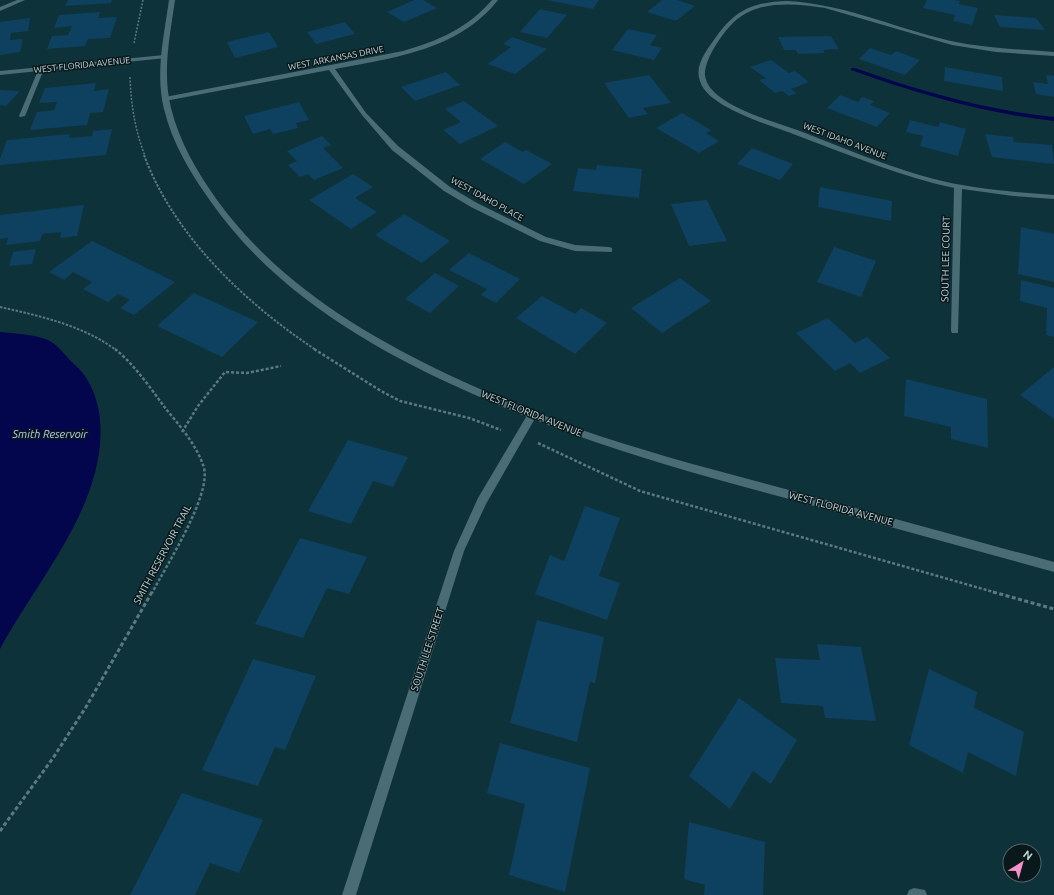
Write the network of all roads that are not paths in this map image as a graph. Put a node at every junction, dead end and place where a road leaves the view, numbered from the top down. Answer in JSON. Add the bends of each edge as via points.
{"nodes":[{"id":1,"x":22,"y":0,"type":"edge"},
{"id":2,"x":172,"y":0,"type":"edge"},
{"id":3,"x":495,"y":0,"type":"edge"},
{"id":4,"x":821,"y":3,"type":"edge"},
{"id":5,"x":0,"y":9,"type":"edge"},
{"id":6,"x":1054,"y":54,"type":"edge"},
{"id":7,"x":164,"y":57,"type":"junction"},
{"id":8,"x":41,"y":69,"type":"junction"},
{"id":9,"x":331,"y":69,"type":"junction"},
{"id":10,"x":0,"y":73,"type":"edge"},
{"id":11,"x":165,"y":99,"type":"junction"},
{"id":12,"x":22,"y":116,"type":"dead end"},
{"id":13,"x":958,"y":188,"type":"junction"},
{"id":14,"x":1054,"y":198,"type":"edge"},
{"id":15,"x":609,"y":250,"type":"dead end"},
{"id":16,"x":955,"y":332,"type":"dead end"},
{"id":17,"x":532,"y":415,"type":"junction"},
{"id":18,"x":1054,"y":567,"type":"edge"},
{"id":19,"x":349,"y":895,"type":"edge"},
{"id":20,"x":914,"y":895,"type":"edge"},
{"id":21,"x":920,"y":895,"type":"edge"}],
"edges":[{"from":1,"to":5,"type":"street"},
{"from":2,"to":7,"type":"street","name":"WEST FLORIDA AVENUE"},
{"from":3,"to":9,"type":"street","name":"WEST ARKANSAS DRIVE","via":[[477,20],[451,37],[430,46]]},
{"from":4,"to":6,"type":"street","name":"WEST IDAHO AVENUE","via":[[965,47]]},
{"from":4,"to":13,"type":"street","name":"WEST IDAHO AVENUE","via":[[762,6],[738,14],[726,25],[707,56],[702,70],[702,79],[706,87],[721,100],[750,115],[894,170]]},
{"from":7,"to":8,"type":"street","name":"WEST FLORIDA AVENUE"},
{"from":7,"to":11,"type":"street","name":"WEST FLORIDA AVENUE"},
{"from":8,"to":10,"type":"street","name":"WEST FLORIDA AVENUE"},
{"from":8,"to":12,"type":"street"},
{"from":9,"to":11,"type":"street","name":"WEST ARKANSAS DRIVE"},
{"from":9,"to":15,"type":"street","name":"WEST IDAHO PLACE","via":[[364,114],[395,148],[447,189],[543,239],[574,248]]},
{"from":11,"to":17,"type":"street","name":"WEST FLORIDA AVENUE","via":[[183,150],[210,197],[246,242],[288,282],[336,317],[398,354]]},
{"from":13,"to":14,"type":"street","name":"WEST IDAHO AVENUE"},
{"from":13,"to":16,"type":"street","name":"SOUTH LEE COURT"},
{"from":17,"to":18,"type":"street","name":"WEST FLORIDA AVENUE","via":[[580,433],[694,468]]},
{"from":17,"to":19,"type":"street","name":"SOUTH LEE STREET","via":[[482,501],[459,551]]},
{"from":20,"to":21,"type":"street"}]}
